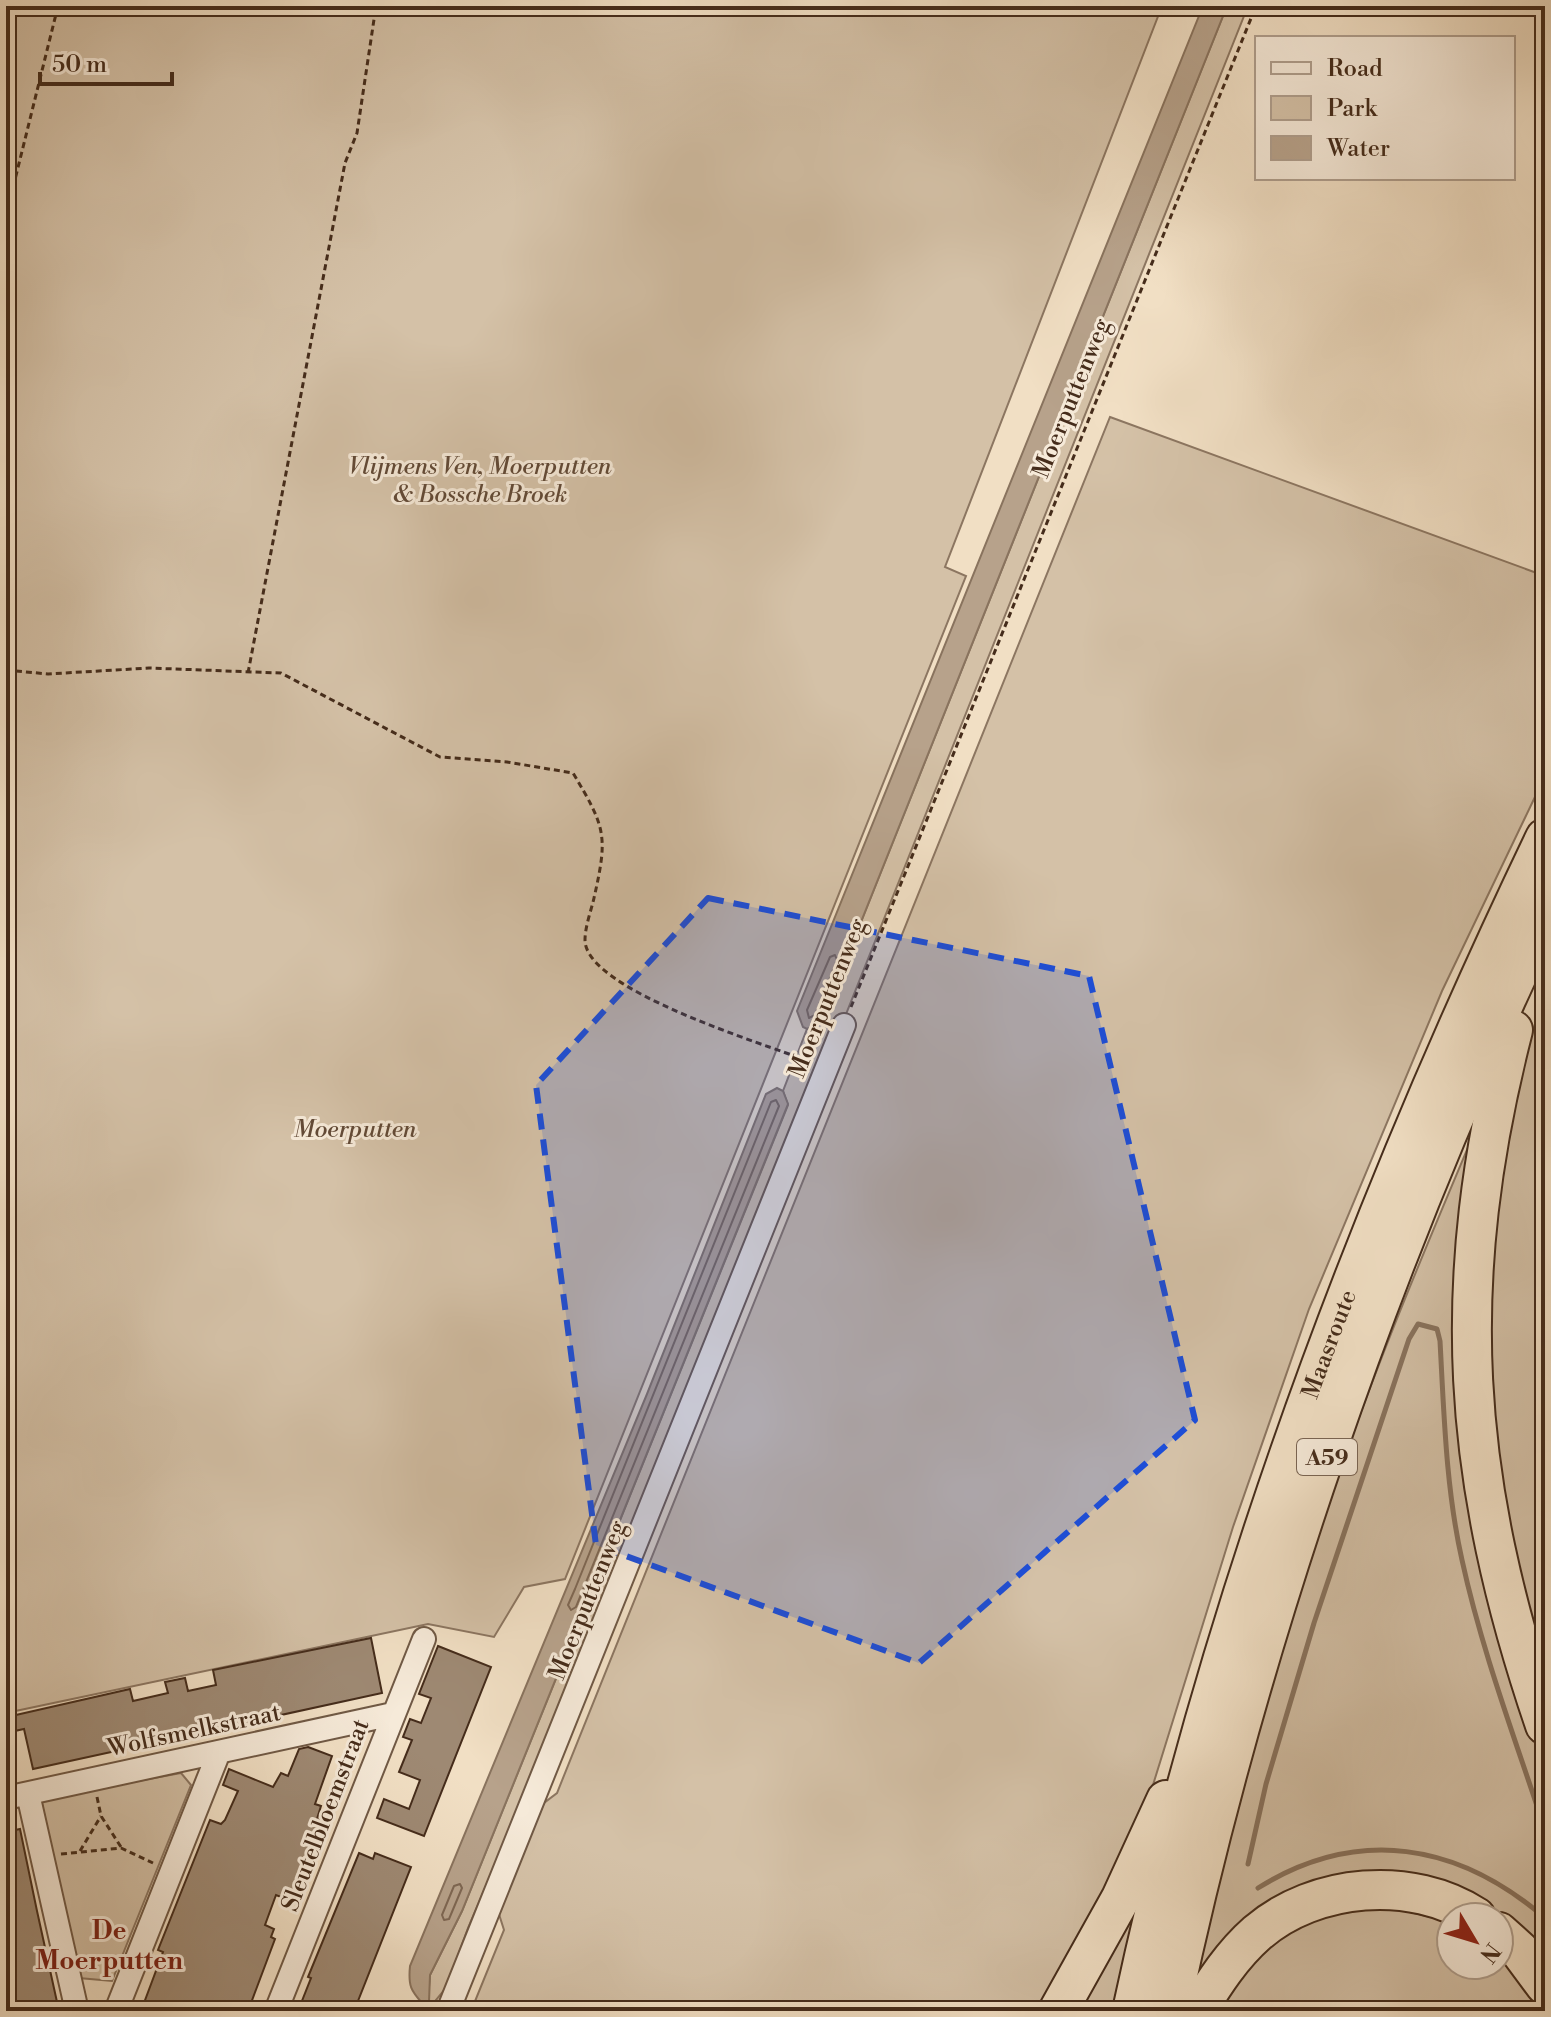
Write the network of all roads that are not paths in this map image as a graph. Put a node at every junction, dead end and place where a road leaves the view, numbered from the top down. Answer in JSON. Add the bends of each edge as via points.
{"nodes":[{"id":1,"x":1545,"y":838,"type":"edge"},
{"id":2,"x":1543,"y":919,"type":"edge"},
{"id":3,"x":844,"y":1025,"type":"road end"},
{"id":4,"x":424,"y":1639,"type":"dead end"},
{"id":5,"x":1213,"y":1691,"type":"junction"},
{"id":6,"x":393,"y":1714,"type":"junction"},
{"id":7,"x":1545,"y":1725,"type":"edge"},
{"id":8,"x":219,"y":1752,"type":"junction"},
{"id":9,"x":17,"y":1796,"type":"edge"},
{"id":10,"x":1440,"y":1901,"type":"edge"},
{"id":11,"x":1515,"y":1946,"type":"edge"},
{"id":12,"x":1545,"y":1985,"type":"edge"},
{"id":13,"x":77,"y":2011,"type":"edge"},
{"id":14,"x":116,"y":2011,"type":"edge"},
{"id":15,"x":276,"y":2011,"type":"edge"},
{"id":16,"x":448,"y":2011,"type":"edge"},
{"id":17,"x":1058,"y":2011,"type":"edge"},
{"id":18,"x":1132,"y":2011,"type":"edge"},
{"id":19,"x":1170,"y":2011,"type":"edge"},
{"id":20,"x":1197,"y":2011,"type":"edge"}],
"edges":[{"from":1,"to":5,"type":"highway","name":"Maasroute","number":"A59","via":[[1438,1067],[1365,1246],[1285,1465]]},
{"from":2,"to":7,"type":"highway","number":"A59","via":[[1502,1074],[1480,1186],[1470,1355],[1480,1470],[1501,1581]]},
{"from":2,"to":19,"type":"highway","name":"Maasroute","number":"A59","via":[[1429,1183],[1320,1477],[1248,1706]]},
{"from":3,"to":16,"type":"street","name":"Moerputtenweg"},
{"from":4,"to":6,"type":"street","name":"Sleutelbloemstraat"},
{"from":5,"to":17,"type":"highway","number":"A59","via":[[1121,1898]]},
{"from":5,"to":18,"type":"highway","name":"Maasroute","number":"A59"},
{"from":6,"to":8,"type":"street","name":"Wolfsmelkstraat"},
{"from":6,"to":15,"type":"street","name":"Sleutelbloemstraat"},
{"from":8,"to":9,"type":"street","name":"Wolfsmelkstraat"},
{"from":8,"to":14,"type":"street"},
{"from":9,"to":13,"type":"street","via":[[42,1857]]},
{"from":10,"to":20,"type":"highway","via":[[1360,1890],[1293,1910],[1258,1932],[1232,1959]]},
{"from":11,"to":12,"type":"highway"}]}
